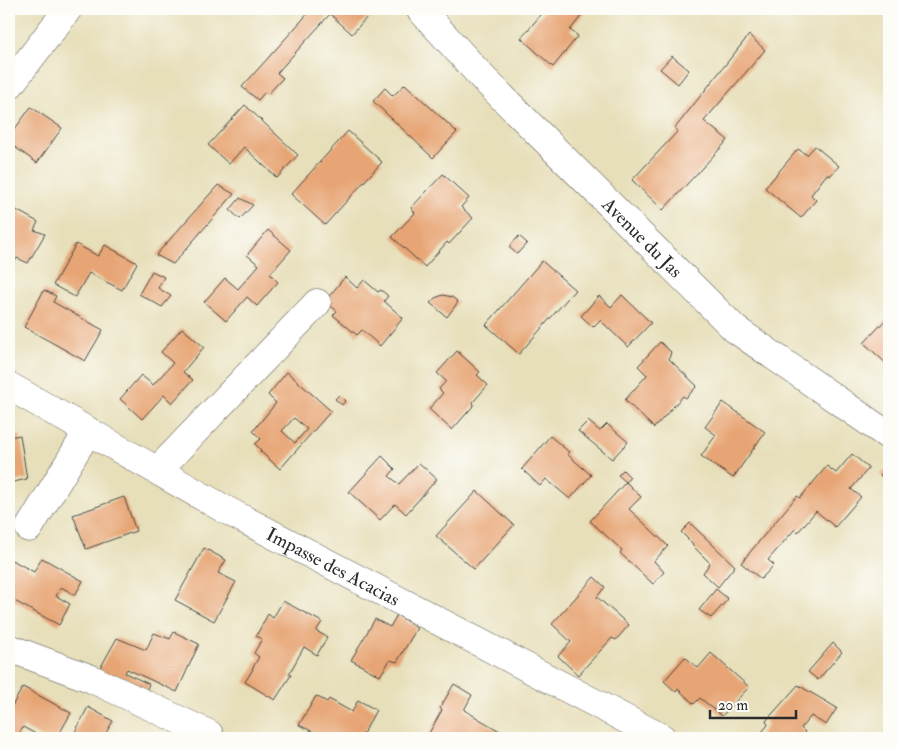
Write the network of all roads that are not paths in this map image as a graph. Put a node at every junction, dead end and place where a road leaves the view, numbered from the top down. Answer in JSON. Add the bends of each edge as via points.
{"nodes":[{"id":1,"x":68,"y":9,"type":"edge"},
{"id":2,"x":420,"y":9,"type":"edge"},
{"id":3,"x":9,"y":86,"type":"edge"},
{"id":4,"x":317,"y":303,"type":"dead end"},
{"id":5,"x":9,"y":386,"type":"edge"},
{"id":6,"x":88,"y":431,"type":"junction"},
{"id":7,"x":889,"y":436,"type":"edge"},
{"id":8,"x":158,"y":470,"type":"junction"},
{"id":9,"x":29,"y":528,"type":"dead end"},
{"id":10,"x":9,"y":648,"type":"edge"},
{"id":11,"x":208,"y":738,"type":"edge"},
{"id":12,"x":662,"y":738,"type":"edge"}],
"edges":[{"from":1,"to":3,"type":"street"},
{"from":2,"to":7,"type":"street","name":"Avenue du Jas","via":[[483,78],[735,329]]},
{"from":4,"to":8,"type":"street"},
{"from":5,"to":6,"type":"street","name":"Impasse des Acacias"},
{"from":6,"to":8,"type":"street","name":"Impasse des Acacias"},
{"from":6,"to":9,"type":"street"},
{"from":8,"to":12,"type":"street","name":"Impasse des Acacias","via":[[226,510]]},
{"from":10,"to":11,"type":"street","via":[[92,679],[210,734]]}]}
